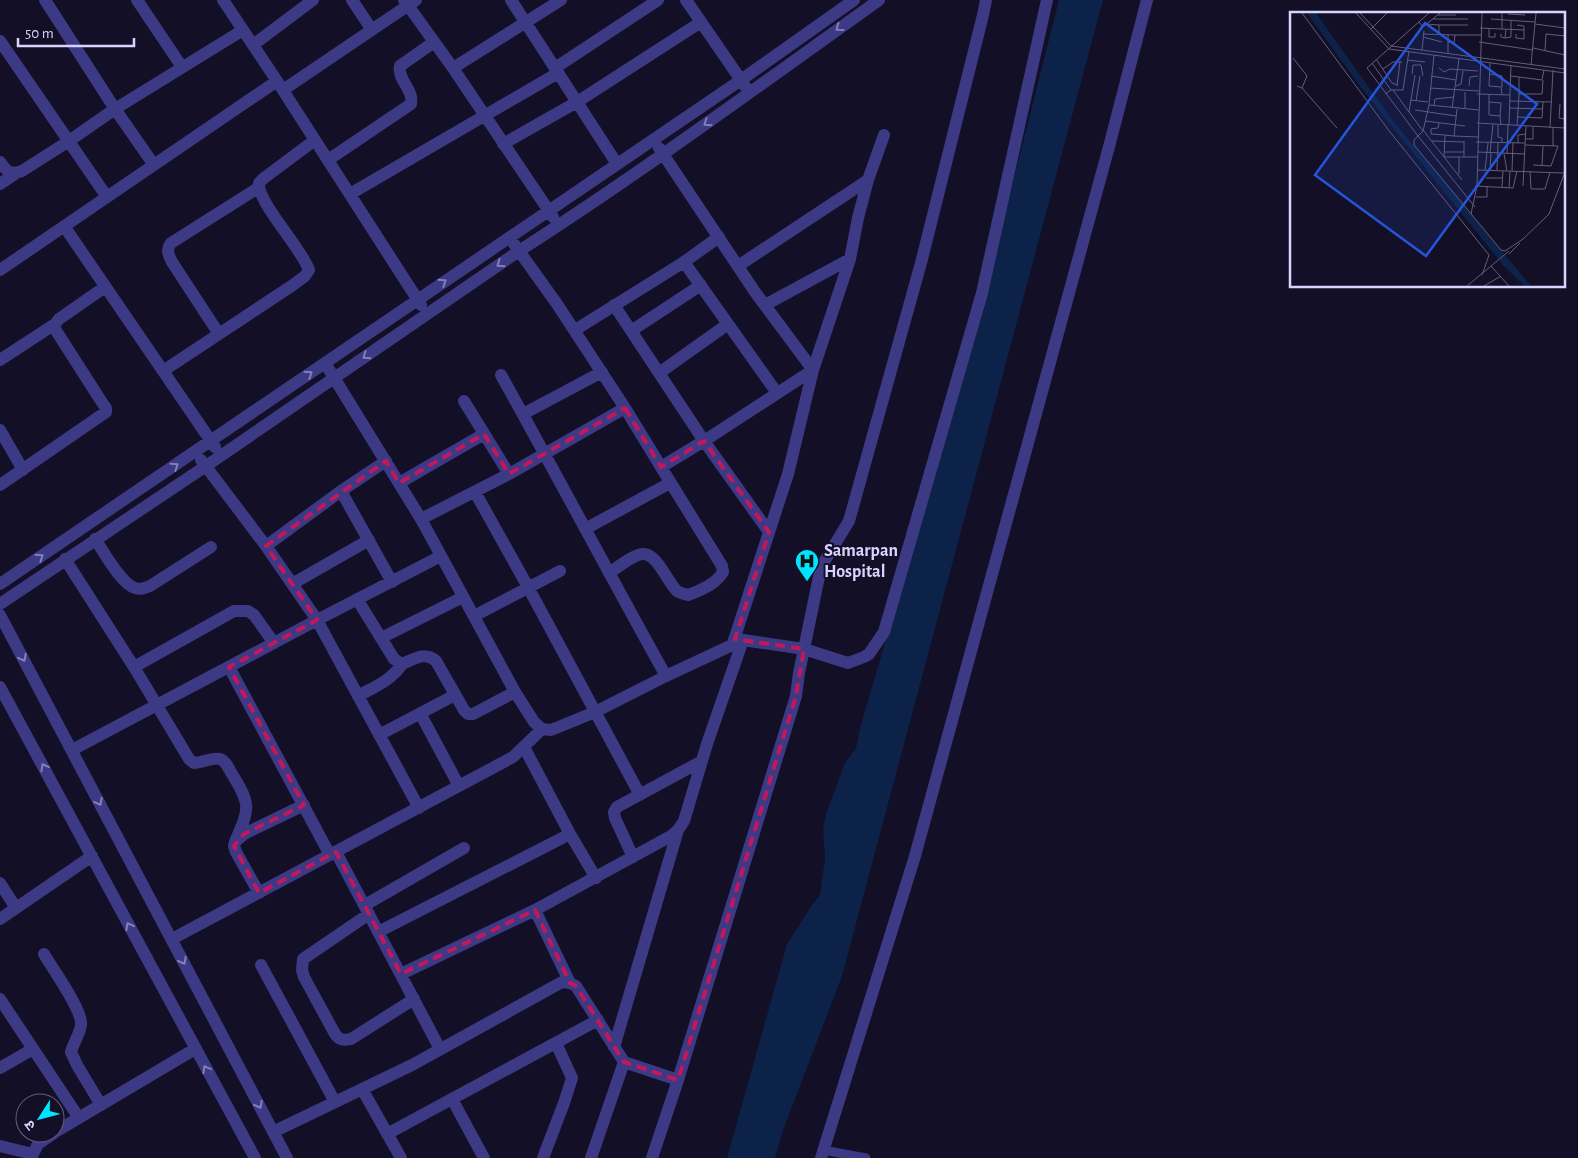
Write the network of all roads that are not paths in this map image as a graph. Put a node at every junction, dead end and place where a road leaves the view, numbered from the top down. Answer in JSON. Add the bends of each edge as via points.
{"nodes":[{"id":1,"x":44,"y":0,"type":"edge"},
{"id":2,"x":137,"y":0,"type":"edge"},
{"id":3,"x":223,"y":0,"type":"edge"},
{"id":4,"x":313,"y":0,"type":"edge"},
{"id":5,"x":352,"y":0,"type":"edge"},
{"id":6,"x":511,"y":0,"type":"edge"},
{"id":7,"x":561,"y":0,"type":"edge"},
{"id":8,"x":658,"y":0,"type":"edge"},
{"id":9,"x":686,"y":0,"type":"edge"},
{"id":10,"x":852,"y":0,"type":"edge"},
{"id":11,"x":879,"y":0,"type":"edge"},
{"id":12,"x":986,"y":0,"type":"edge"},
{"id":13,"x":1046,"y":0,"type":"edge"},
{"id":14,"x":1147,"y":0,"type":"edge"},
{"id":15,"x":410,"y":2,"type":"edge"},
{"id":16,"x":861,"y":13,"type":"junction"},
{"id":17,"x":526,"y":22,"type":"junction"},
{"id":18,"x":701,"y":22,"type":"junction"},
{"id":19,"x":243,"y":30,"type":"junction"},
{"id":20,"x":372,"y":30,"type":"junction"},
{"id":21,"x":0,"y":41,"type":"edge"},
{"id":22,"x":434,"y":42,"type":"junction"},
{"id":23,"x":253,"y":45,"type":"junction"},
{"id":24,"x":182,"y":68,"type":"junction"},
{"id":25,"x":453,"y":68,"type":"junction"},
{"id":26,"x":557,"y":70,"type":"junction"},
{"id":27,"x":741,"y":80,"type":"junction"},
{"id":28,"x":280,"y":86,"type":"junction"},
{"id":29,"x":750,"y":92,"type":"junction"},
{"id":30,"x":577,"y":102,"type":"junction"},
{"id":31,"x":115,"y":109,"type":"junction"},
{"id":32,"x":485,"y":116,"type":"junction"},
{"id":33,"x":884,"y":135,"type":"dead end"},
{"id":34,"x":654,"y":139,"type":"junction"},
{"id":35,"x":315,"y":140,"type":"junction"},
{"id":36,"x":69,"y":141,"type":"junction"},
{"id":37,"x":503,"y":144,"type":"junction"},
{"id":38,"x":663,"y":153,"type":"junction"},
{"id":39,"x":328,"y":160,"type":"junction"},
{"id":40,"x":0,"y":162,"type":"edge"},
{"id":41,"x":617,"y":164,"type":"junction"},
{"id":42,"x":154,"y":165,"type":"junction"},
{"id":43,"x":15,"y":174,"type":"junction"},
{"id":44,"x":868,"y":180,"type":"junction"},
{"id":45,"x":0,"y":184,"type":"edge"},
{"id":46,"x":258,"y":188,"type":"junction"},
{"id":47,"x":350,"y":194,"type":"junction"},
{"id":48,"x":107,"y":197,"type":"junction"},
{"id":49,"x":548,"y":211,"type":"junction"},
{"id":50,"x":559,"y":225,"type":"junction"},
{"id":51,"x":64,"y":226,"type":"junction"},
{"id":52,"x":718,"y":237,"type":"junction"},
{"id":53,"x":509,"y":238,"type":"junction"},
{"id":54,"x":518,"y":251,"type":"junction"},
{"id":55,"x":850,"y":260,"type":"junction"},
{"id":56,"x":684,"y":262,"type":"junction"},
{"id":57,"x":738,"y":266,"type":"junction"},
{"id":58,"x":0,"y":270,"type":"edge"},
{"id":59,"x":701,"y":285,"type":"junction"},
{"id":60,"x":105,"y":287,"type":"junction"},
{"id":61,"x":418,"y":300,"type":"junction"},
{"id":62,"x":614,"y":305,"type":"junction"},
{"id":63,"x":765,"y":305,"type":"junction"},
{"id":64,"x":426,"y":314,"type":"junction"},
{"id":65,"x":55,"y":324,"type":"junction"},
{"id":66,"x":728,"y":324,"type":"junction"},
{"id":67,"x":575,"y":330,"type":"junction"},
{"id":68,"x":631,"y":331,"type":"junction"},
{"id":69,"x":219,"y":334,"type":"junction"},
{"id":70,"x":0,"y":360,"type":"edge"},
{"id":71,"x":325,"y":363,"type":"junction"},
{"id":72,"x":813,"y":370,"type":"junction"},
{"id":73,"x":163,"y":371,"type":"junction"},
{"id":74,"x":602,"y":372,"type":"junction"},
{"id":75,"x":659,"y":373,"type":"junction"},
{"id":76,"x":502,"y":375,"type":"dead end"},
{"id":77,"x":335,"y":378,"type":"junction"},
{"id":78,"x":777,"y":394,"type":"junction"},
{"id":79,"x":464,"y":400,"type":"dead end"},
{"id":80,"x":625,"y":408,"type":"junction"},
{"id":81,"x":523,"y":414,"type":"junction"},
{"id":82,"x":0,"y":430,"type":"edge"},
{"id":83,"x":484,"y":434,"type":"junction"},
{"id":84,"x":211,"y":441,"type":"junction"},
{"id":85,"x":704,"y":441,"type":"junction"},
{"id":86,"x":195,"y":452,"type":"junction"},
{"id":87,"x":546,"y":454,"type":"junction"},
{"id":88,"x":221,"y":455,"type":"junction"},
{"id":89,"x":386,"y":461,"type":"junction"},
{"id":90,"x":206,"y":466,"type":"junction"},
{"id":91,"x":661,"y":467,"type":"junction"},
{"id":92,"x":23,"y":470,"type":"junction"},
{"id":93,"x":509,"y":474,"type":"junction"},
{"id":94,"x":399,"y":483,"type":"junction"},
{"id":95,"x":670,"y":483,"type":"junction"},
{"id":96,"x":0,"y":485,"type":"edge"},
{"id":97,"x":341,"y":491,"type":"junction"},
{"id":98,"x":475,"y":492,"type":"junction"},
{"id":99,"x":421,"y":519,"type":"junction"},
{"id":100,"x":585,"y":529,"type":"junction"},
{"id":101,"x":769,"y":532,"type":"junction"},
{"id":102,"x":95,"y":539,"type":"junction"},
{"id":103,"x":369,"y":540,"type":"junction"},
{"id":104,"x":266,"y":546,"type":"junction"},
{"id":105,"x":211,"y":547,"type":"dead end"},
{"id":106,"x":441,"y":556,"type":"junction"},
{"id":107,"x":65,"y":559,"type":"junction"},
{"id":108,"x":560,"y":571,"type":"dead end"},
{"id":109,"x":609,"y":573,"type":"junction"},
{"id":110,"x":392,"y":582,"type":"junction"},
{"id":111,"x":0,"y":584,"type":"edge"},
{"id":112,"x":292,"y":584,"type":"junction"},
{"id":113,"x":528,"y":587,"type":"junction"},
{"id":114,"x":463,"y":597,"type":"junction"},
{"id":115,"x":357,"y":599,"type":"junction"},
{"id":116,"x":0,"y":604,"type":"edge"},
{"id":117,"x":0,"y":615,"type":"edge"},
{"id":118,"x":474,"y":616,"type":"junction"},
{"id":119,"x":317,"y":620,"type":"junction"},
{"id":120,"x":381,"y":638,"type":"junction"},
{"id":121,"x":738,"y":642,"type":"junction"},
{"id":122,"x":274,"y":643,"type":"junction"},
{"id":123,"x":804,"y":649,"type":"junction"},
{"id":124,"x":402,"y":664,"type":"junction"},
{"id":125,"x":134,"y":667,"type":"junction"},
{"id":126,"x":229,"y":667,"type":"junction"},
{"id":127,"x":666,"y":676,"type":"junction"},
{"id":128,"x":0,"y":687,"type":"edge"},
{"id":129,"x":515,"y":692,"type":"junction"},
{"id":130,"x":455,"y":695,"type":"junction"},
{"id":131,"x":358,"y":696,"type":"junction"},
{"id":132,"x":157,"y":705,"type":"junction"},
{"id":133,"x":595,"y":712,"type":"junction"},
{"id":134,"x":420,"y":713,"type":"junction"},
{"id":135,"x":542,"y":729,"type":"junction"},
{"id":136,"x":379,"y":736,"type":"junction"},
{"id":137,"x":524,"y":747,"type":"junction"},
{"id":138,"x":72,"y":750,"type":"junction"},
{"id":139,"x":702,"y":762,"type":"junction"},
{"id":140,"x":459,"y":786,"type":"junction"},
{"id":141,"x":640,"y":795,"type":"junction"},
{"id":142,"x":304,"y":805,"type":"junction"},
{"id":143,"x":419,"y":808,"type":"junction"},
{"id":144,"x":678,"y":830,"type":"junction"},
{"id":145,"x":570,"y":834,"type":"junction"},
{"id":146,"x":234,"y":842,"type":"junction"},
{"id":147,"x":464,"y":848,"type":"dead end"},
{"id":148,"x":333,"y":853,"type":"junction"},
{"id":149,"x":92,"y":856,"type":"junction"},
{"id":150,"x":633,"y":857,"type":"junction"},
{"id":151,"x":596,"y":878,"type":"junction"},
{"id":152,"x":0,"y":883,"type":"edge"},
{"id":153,"x":259,"y":893,"type":"junction"},
{"id":154,"x":16,"y":908,"type":"junction"},
{"id":155,"x":367,"y":910,"type":"junction"},
{"id":156,"x":535,"y":910,"type":"junction"},
{"id":157,"x":0,"y":919,"type":"edge"},
{"id":158,"x":378,"y":932,"type":"junction"},
{"id":159,"x":172,"y":939,"type":"junction"},
{"id":160,"x":44,"y":954,"type":"dead end"},
{"id":161,"x":261,"y":965,"type":"dead end"},
{"id":162,"x":401,"y":974,"type":"junction"},
{"id":163,"x":570,"y":983,"type":"junction"},
{"id":164,"x":0,"y":999,"type":"edge"},
{"id":165,"x":414,"y":999,"type":"junction"},
{"id":166,"x":4,"y":1015,"type":"edge"},
{"id":167,"x":598,"y":1020,"type":"junction"},
{"id":168,"x":556,"y":1043,"type":"junction"},
{"id":169,"x":614,"y":1047,"type":"junction"},
{"id":170,"x":33,"y":1049,"type":"junction"},
{"id":171,"x":195,"y":1049,"type":"junction"},
{"id":172,"x":440,"y":1049,"type":"junction"},
{"id":173,"x":624,"y":1062,"type":"junction"},
{"id":174,"x":0,"y":1068,"type":"edge"},
{"id":175,"x":678,"y":1080,"type":"junction"},
{"id":176,"x":362,"y":1089,"type":"junction"},
{"id":177,"x":452,"y":1099,"type":"junction"},
{"id":178,"x":335,"y":1102,"type":"junction"},
{"id":179,"x":102,"y":1105,"type":"junction"},
{"id":180,"x":79,"y":1118,"type":"junction"},
{"id":181,"x":65,"y":1126,"type":"edge"},
{"id":182,"x":273,"y":1132,"type":"junction"},
{"id":183,"x":387,"y":1134,"type":"junction"},
{"id":184,"x":39,"y":1143,"type":"edge"},
{"id":185,"x":1,"y":1145,"type":"edge"},
{"id":186,"x":822,"y":1154,"type":"edge"},
{"id":187,"x":32,"y":1156,"type":"edge"},
{"id":188,"x":255,"y":1158,"type":"edge"},
{"id":189,"x":287,"y":1158,"type":"edge"},
{"id":190,"x":401,"y":1158,"type":"edge"},
{"id":191,"x":484,"y":1158,"type":"edge"},
{"id":192,"x":543,"y":1158,"type":"edge"},
{"id":193,"x":591,"y":1158,"type":"edge"},
{"id":194,"x":652,"y":1158,"type":"edge"},
{"id":195,"x":866,"y":1158,"type":"edge"}],
"edges":[{"from":1,"to":31,"type":"street"},
{"from":2,"to":24,"type":"street"},
{"from":3,"to":19,"type":"street"},
{"from":4,"to":23,"type":"street"},
{"from":5,"to":20,"type":"street"},
{"from":6,"to":17,"type":"street"},
{"from":7,"to":17,"type":"street"},
{"from":8,"to":26,"type":"street"},
{"from":9,"to":18,"type":"street"},
{"from":10,"to":16,"type":"street"},
{"from":10,"to":27,"type":"street"},
{"from":11,"to":16,"type":"street"},
{"from":12,"to":123,"type":"street","via":[[921,263],[852,511],[821,567]]},
{"from":13,"to":123,"type":"street","via":[[982,293],[884,632],[869,654],[848,663]]},
{"from":14,"to":186,"type":"street","via":[[915,856]]},
{"from":15,"to":20,"type":"street"},
{"from":15,"to":22,"type":"street"},
{"from":16,"to":29,"type":"street","one_way":true},
{"from":17,"to":25,"type":"street"},
{"from":17,"to":26,"type":"street"},
{"from":18,"to":27,"type":"street"},
{"from":18,"to":30,"type":"street"},
{"from":19,"to":23,"type":"street"},
{"from":19,"to":24,"type":"street"},
{"from":20,"to":28,"type":"street"},
{"from":21,"to":36,"type":"street"},
{"from":22,"to":25,"type":"street"},
{"from":22,"to":39,"type":"street","via":[[400,66],[399,72],[412,98],[410,104]]},
{"from":23,"to":28,"type":"street"},
{"from":24,"to":31,"type":"street"},
{"from":25,"to":32,"type":"street"},
{"from":26,"to":30,"type":"street"},
{"from":26,"to":32,"type":"street"},
{"from":27,"to":29,"type":"street"},
{"from":27,"to":34,"type":"street"},
{"from":28,"to":35,"type":"street"},
{"from":28,"to":42,"type":"street"},
{"from":29,"to":38,"type":"street","one_way":true},
{"from":30,"to":37,"type":"street"},
{"from":30,"to":41,"type":"street"},
{"from":31,"to":36,"type":"street"},
{"from":31,"to":42,"type":"street"},
{"from":32,"to":37,"type":"street"},
{"from":32,"to":47,"type":"street"},
{"from":33,"to":44,"type":"street"},
{"from":34,"to":38,"type":"street"},
{"from":34,"to":41,"type":"street"},
{"from":35,"to":39,"type":"street"},
{"from":35,"to":46,"type":"street","via":[[258,183]]},
{"from":36,"to":43,"type":"street"},
{"from":36,"to":48,"type":"street"},
{"from":37,"to":49,"type":"street"},
{"from":38,"to":50,"type":"street"},
{"from":38,"to":52,"type":"street"},
{"from":39,"to":47,"type":"street"},
{"from":40,"to":43,"type":"street","via":[[8,172]]},
{"from":41,"to":49,"type":"street"},
{"from":42,"to":48,"type":"street"},
{"from":43,"to":45,"type":"street"},
{"from":44,"to":55,"type":"street"},
{"from":44,"to":57,"type":"street"},
{"from":46,"to":69,"type":"street","via":[[309,270],[293,285]]},
{"from":46,"to":69,"type":"street","via":[[168,247],[167,253]]},
{"from":47,"to":61,"type":"street"},
{"from":48,"to":51,"type":"street"},
{"from":49,"to":50,"type":"street"},
{"from":49,"to":53,"type":"street"},
{"from":50,"to":54,"type":"street"},
{"from":51,"to":58,"type":"street"},
{"from":51,"to":60,"type":"street"},
{"from":52,"to":56,"type":"street"},
{"from":52,"to":57,"type":"street"},
{"from":53,"to":54,"type":"street"},
{"from":61,"to":53,"type":"street","one_way":true},
{"from":54,"to":64,"type":"street","one_way":true},
{"from":54,"to":67,"type":"street"},
{"from":55,"to":63,"type":"street"},
{"from":55,"to":72,"type":"street"},
{"from":56,"to":59,"type":"street"},
{"from":56,"to":62,"type":"street"},
{"from":57,"to":63,"type":"street"},
{"from":59,"to":66,"type":"street"},
{"from":59,"to":68,"type":"street"},
{"from":60,"to":65,"type":"street"},
{"from":60,"to":73,"type":"street"},
{"from":61,"to":64,"type":"street"},
{"from":61,"to":71,"type":"street"},
{"from":62,"to":67,"type":"street"},
{"from":62,"to":68,"type":"street"},
{"from":63,"to":72,"type":"street"},
{"from":64,"to":77,"type":"street","one_way":true},
{"from":65,"to":70,"type":"street"},
{"from":65,"to":92,"type":"street","via":[[55,329],[106,412]]},
{"from":66,"to":75,"type":"street"},
{"from":66,"to":78,"type":"street"},
{"from":67,"to":74,"type":"street"},
{"from":68,"to":75,"type":"street"},
{"from":69,"to":73,"type":"street"},
{"from":71,"to":77,"type":"street"},
{"from":84,"to":71,"type":"street","one_way":true},
{"from":72,"to":78,"type":"street"},
{"from":72,"to":101,"type":"street","via":[[788,474]]},
{"from":73,"to":84,"type":"street"},
{"from":74,"to":80,"type":"street"},
{"from":74,"to":81,"type":"street"},
{"from":75,"to":85,"type":"street"},
{"from":76,"to":81,"type":"street"},
{"from":77,"to":88,"type":"street"},
{"from":77,"to":89,"type":"street"},
{"from":78,"to":85,"type":"street"},
{"from":79,"to":83,"type":"street"},
{"from":80,"to":87,"type":"street"},
{"from":80,"to":91,"type":"street"},
{"from":81,"to":87,"type":"street"},
{"from":82,"to":92,"type":"street"},
{"from":83,"to":93,"type":"street"},
{"from":83,"to":94,"type":"street"},
{"from":84,"to":86,"type":"street"},
{"from":84,"to":88,"type":"street"},
{"from":85,"to":91,"type":"street"},
{"from":85,"to":101,"type":"street"},
{"from":86,"to":90,"type":"street"},
{"from":111,"to":86,"type":"street","one_way":true},
{"from":87,"to":93,"type":"street"},
{"from":87,"to":100,"type":"street"},
{"from":88,"to":90,"type":"street"},
{"from":89,"to":94,"type":"street"},
{"from":89,"to":97,"type":"street"},
{"from":90,"to":102,"type":"street"},
{"from":90,"to":104,"type":"street"},
{"from":91,"to":95,"type":"street"},
{"from":92,"to":96,"type":"street"},
{"from":93,"to":98,"type":"street"},
{"from":94,"to":99,"type":"street"},
{"from":95,"to":100,"type":"street"},
{"from":95,"to":109,"type":"street","via":[[722,566],[724,572],[720,578],[696,592],[682,594],[655,560],[642,554]]},
{"from":97,"to":103,"type":"street"},
{"from":97,"to":104,"type":"street"},
{"from":98,"to":99,"type":"street"},
{"from":98,"to":113,"type":"street"},
{"from":99,"to":106,"type":"street"},
{"from":100,"to":109,"type":"street"},
{"from":101,"to":121,"type":"street"},
{"from":102,"to":105,"type":"street","via":[[124,580],[142,589]]},
{"from":102,"to":107,"type":"street"},
{"from":103,"to":110,"type":"street"},
{"from":103,"to":112,"type":"street"},
{"from":104,"to":112,"type":"street"},
{"from":106,"to":110,"type":"street"},
{"from":106,"to":114,"type":"street"},
{"from":107,"to":116,"type":"street"},
{"from":107,"to":125,"type":"street"},
{"from":108,"to":113,"type":"street"},
{"from":109,"to":127,"type":"street"},
{"from":110,"to":115,"type":"street"},
{"from":112,"to":119,"type":"street"},
{"from":113,"to":118,"type":"street"},
{"from":113,"to":133,"type":"street"},
{"from":114,"to":118,"type":"street"},
{"from":114,"to":120,"type":"street"},
{"from":115,"to":119,"type":"street"},
{"from":115,"to":120,"type":"street"},
{"from":117,"to":138,"type":"street","one_way":true},
{"from":118,"to":129,"type":"street"},
{"from":119,"to":122,"type":"street"},
{"from":119,"to":131,"type":"street"},
{"from":120,"to":124,"type":"street","via":[[394,659]]},
{"from":121,"to":123,"type":"street"},
{"from":121,"to":127,"type":"street"},
{"from":121,"to":139,"type":"street"},
{"from":122,"to":125,"type":"street","via":[[248,611],[234,611]]},
{"from":122,"to":126,"type":"street"},
{"from":123,"to":175,"type":"street","via":[[796,696]]},
{"from":124,"to":130,"type":"street","via":[[420,656],[432,657]]},
{"from":124,"to":131,"type":"street","via":[[387,680]]},
{"from":125,"to":132,"type":"street"},
{"from":126,"to":132,"type":"street"},
{"from":126,"to":142,"type":"street"},
{"from":127,"to":133,"type":"street"},
{"from":149,"to":128,"type":"street","one_way":true},
{"from":129,"to":130,"type":"street","via":[[473,714],[464,710]]},
{"from":129,"to":135,"type":"street"},
{"from":130,"to":134,"type":"street"},
{"from":131,"to":136,"type":"street"},
{"from":132,"to":138,"type":"street"},
{"from":132,"to":146,"type":"street","via":[[194,763],[224,761],[240,786],[247,810]]},
{"from":133,"to":135,"type":"street","via":[[551,730]]},
{"from":133,"to":141,"type":"street"},
{"from":134,"to":136,"type":"street"},
{"from":134,"to":140,"type":"street"},
{"from":135,"to":137,"type":"street"},
{"from":136,"to":143,"type":"street"},
{"from":137,"to":140,"type":"street","via":[[513,757]]},
{"from":137,"to":145,"type":"street"},
{"from":138,"to":159,"type":"street","one_way":true},
{"from":139,"to":141,"type":"street"},
{"from":139,"to":144,"type":"street","via":[[684,822]]},
{"from":140,"to":143,"type":"street"},
{"from":141,"to":150,"type":"street","via":[[617,807],[614,812]]},
{"from":142,"to":146,"type":"street"},
{"from":142,"to":148,"type":"street"},
{"from":143,"to":148,"type":"street"},
{"from":144,"to":150,"type":"street"},
{"from":144,"to":169,"type":"street"},
{"from":145,"to":151,"type":"street"},
{"from":145,"to":158,"type":"street"},
{"from":146,"to":153,"type":"street","via":[[236,852]]},
{"from":147,"to":155,"type":"street"},
{"from":148,"to":153,"type":"street"},
{"from":148,"to":155,"type":"street"},
{"from":149,"to":154,"type":"street"},
{"from":171,"to":149,"type":"street","one_way":true},
{"from":150,"to":151,"type":"street"},
{"from":151,"to":156,"type":"street"},
{"from":152,"to":154,"type":"street"},
{"from":153,"to":159,"type":"street"},
{"from":154,"to":157,"type":"street"},
{"from":155,"to":158,"type":"street"},
{"from":155,"to":165,"type":"street","via":[[303,959],[304,977],[335,1034],[342,1040],[351,1039]]},
{"from":156,"to":162,"type":"street"},
{"from":156,"to":163,"type":"street"},
{"from":158,"to":162,"type":"street"},
{"from":159,"to":182,"type":"street","one_way":true},
{"from":160,"to":179,"type":"street","via":[[80,1017],[82,1024],[71,1052]]},
{"from":161,"to":178,"type":"street"},
{"from":162,"to":165,"type":"street"},
{"from":163,"to":167,"type":"street","via":[[576,986]]},
{"from":163,"to":172,"type":"street","via":[[562,982]]},
{"from":164,"to":166,"type":"street"},
{"from":165,"to":172,"type":"street"},
{"from":166,"to":170,"type":"street"},
{"from":167,"to":168,"type":"street"},
{"from":167,"to":169,"type":"street"},
{"from":168,"to":177,"type":"street"},
{"from":168,"to":192,"type":"street","via":[[572,1078]]},
{"from":169,"to":173,"type":"street"},
{"from":170,"to":174,"type":"street"},
{"from":170,"to":180,"type":"street"},
{"from":171,"to":179,"type":"street"},
{"from":188,"to":171,"type":"street","one_way":true},
{"from":172,"to":176,"type":"street"},
{"from":173,"to":175,"type":"street"},
{"from":173,"to":193,"type":"street"},
{"from":175,"to":194,"type":"street"},
{"from":176,"to":178,"type":"street"},
{"from":176,"to":183,"type":"street"},
{"from":177,"to":183,"type":"street"},
{"from":177,"to":191,"type":"street"},
{"from":178,"to":182,"type":"street"},
{"from":179,"to":180,"type":"street"},
{"from":180,"to":181,"type":"street"},
{"from":182,"to":189,"type":"street"},
{"from":183,"to":190,"type":"street"},
{"from":184,"to":187,"type":"street"},
{"from":185,"to":187,"type":"street"},
{"from":186,"to":195,"type":"lane"}]}
